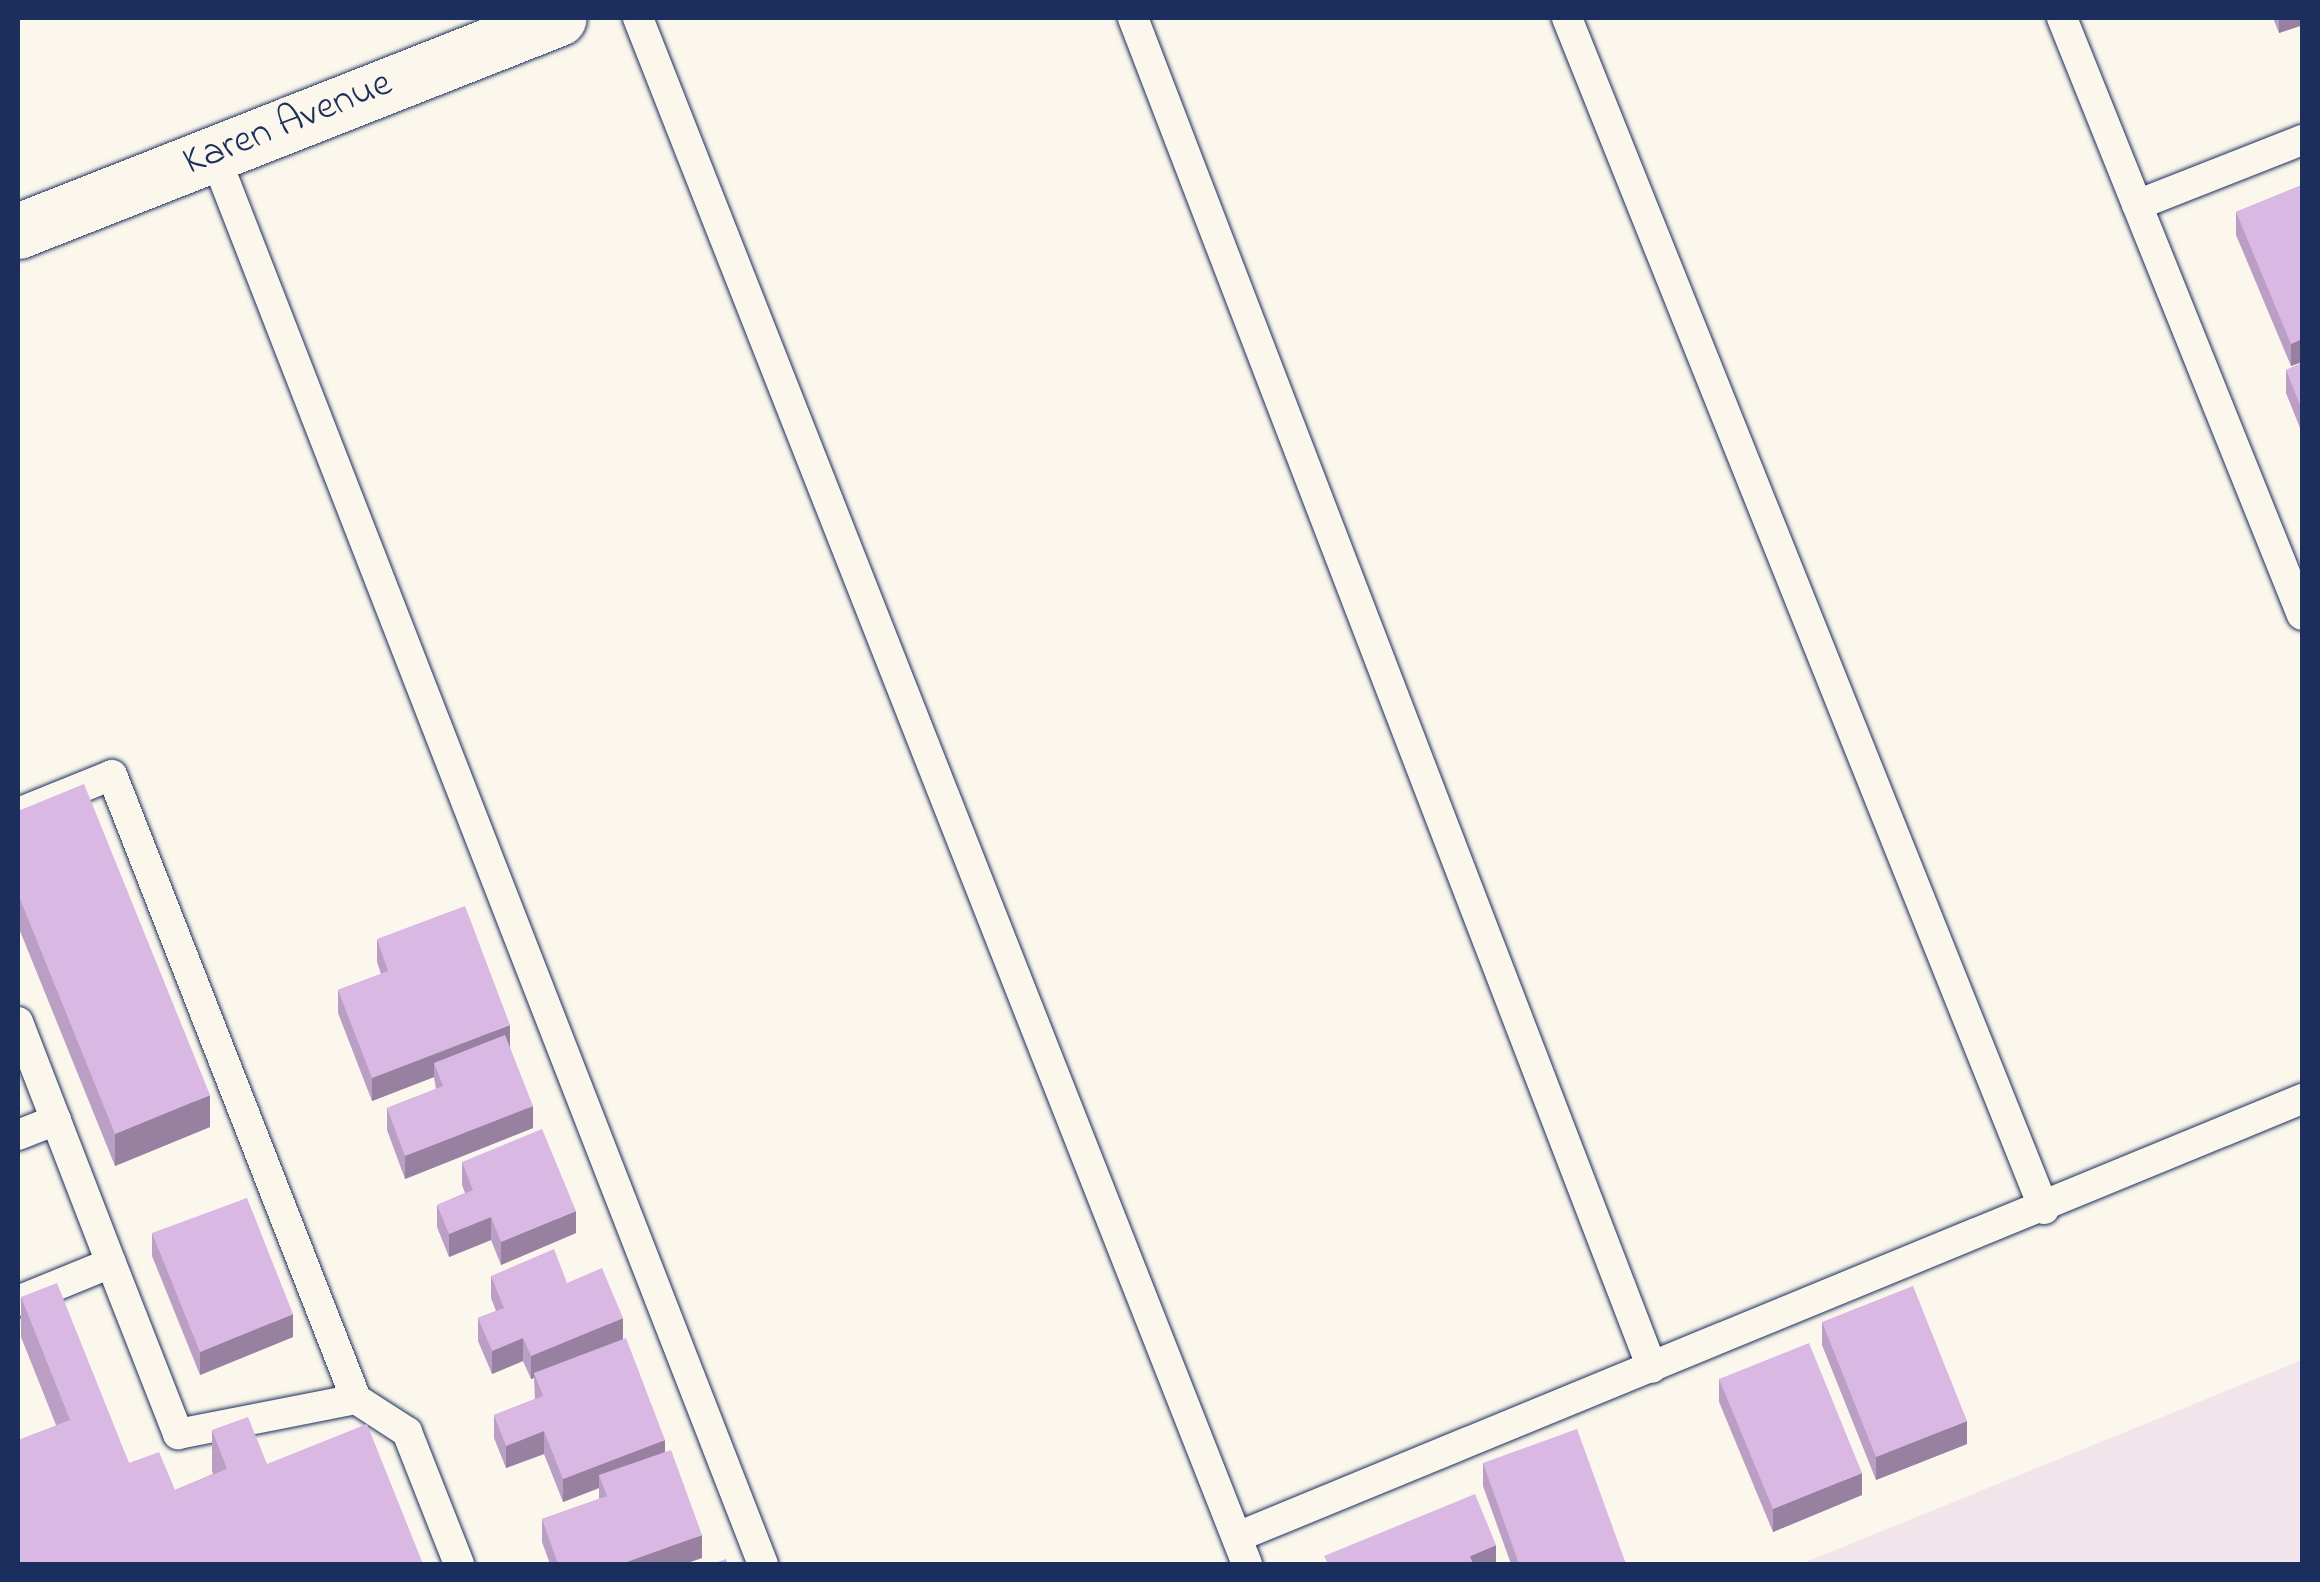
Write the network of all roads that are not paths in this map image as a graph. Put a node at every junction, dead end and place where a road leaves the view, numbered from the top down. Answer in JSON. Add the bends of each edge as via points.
{"nodes":[{"id":1,"x":560,"y":18,"type":"edge"},
{"id":2,"x":638,"y":18,"type":"edge"},
{"id":3,"x":1133,"y":18,"type":"edge"},
{"id":4,"x":1567,"y":18,"type":"edge"},
{"id":5,"x":2062,"y":18,"type":"edge"},
{"id":6,"x":2302,"y":140,"type":"edge"},
{"id":7,"x":214,"y":154,"type":"junction"},
{"id":8,"x":2137,"y":205,"type":"junction"},
{"id":9,"x":18,"y":231,"type":"edge"},
{"id":10,"x":2302,"y":615,"type":"edge"},
{"id":11,"x":18,"y":813,"type":"edge"},
{"id":12,"x":18,"y":1022,"type":"edge"},
{"id":13,"x":2302,"y":1099,"type":"edge"},
{"id":14,"x":56,"y":1120,"type":"junction"},
{"id":15,"x":18,"y":1135,"type":"edge"},
{"id":16,"x":2044,"y":1209,"type":"junction"},
{"id":17,"x":111,"y":1263,"type":"junction"},
{"id":18,"x":18,"y":1301,"type":"edge"},
{"id":19,"x":1652,"y":1368,"type":"junction"},
{"id":20,"x":356,"y":1399,"type":"junction"},
{"id":21,"x":1242,"y":1551,"type":"edge"},
{"id":22,"x":459,"y":1564,"type":"edge"},
{"id":23,"x":763,"y":1564,"type":"edge"}],
"edges":[{"from":1,"to":7,"type":"street","name":"Karen Avenue"},
{"from":2,"to":21,"type":"lane"},
{"from":3,"to":19,"type":"lane"},
{"from":4,"to":16,"type":"lane"},
{"from":5,"to":8,"type":"lane"},
{"from":6,"to":8,"type":"lane"},
{"from":7,"to":9,"type":"street","name":"Karen Avenue"},
{"from":7,"to":23,"type":"lane"},
{"from":8,"to":10,"type":"lane"},
{"from":11,"to":20,"type":"lane","via":[[112,774]]},
{"from":12,"to":14,"type":"lane"},
{"from":13,"to":16,"type":"lane"},
{"from":14,"to":15,"type":"lane"},
{"from":14,"to":17,"type":"lane"},
{"from":16,"to":19,"type":"lane"},
{"from":17,"to":18,"type":"lane"},
{"from":17,"to":20,"type":"lane","via":[[178,1434]]},
{"from":19,"to":21,"type":"lane"},
{"from":20,"to":22,"type":"lane","via":[[407,1432]]}]}
